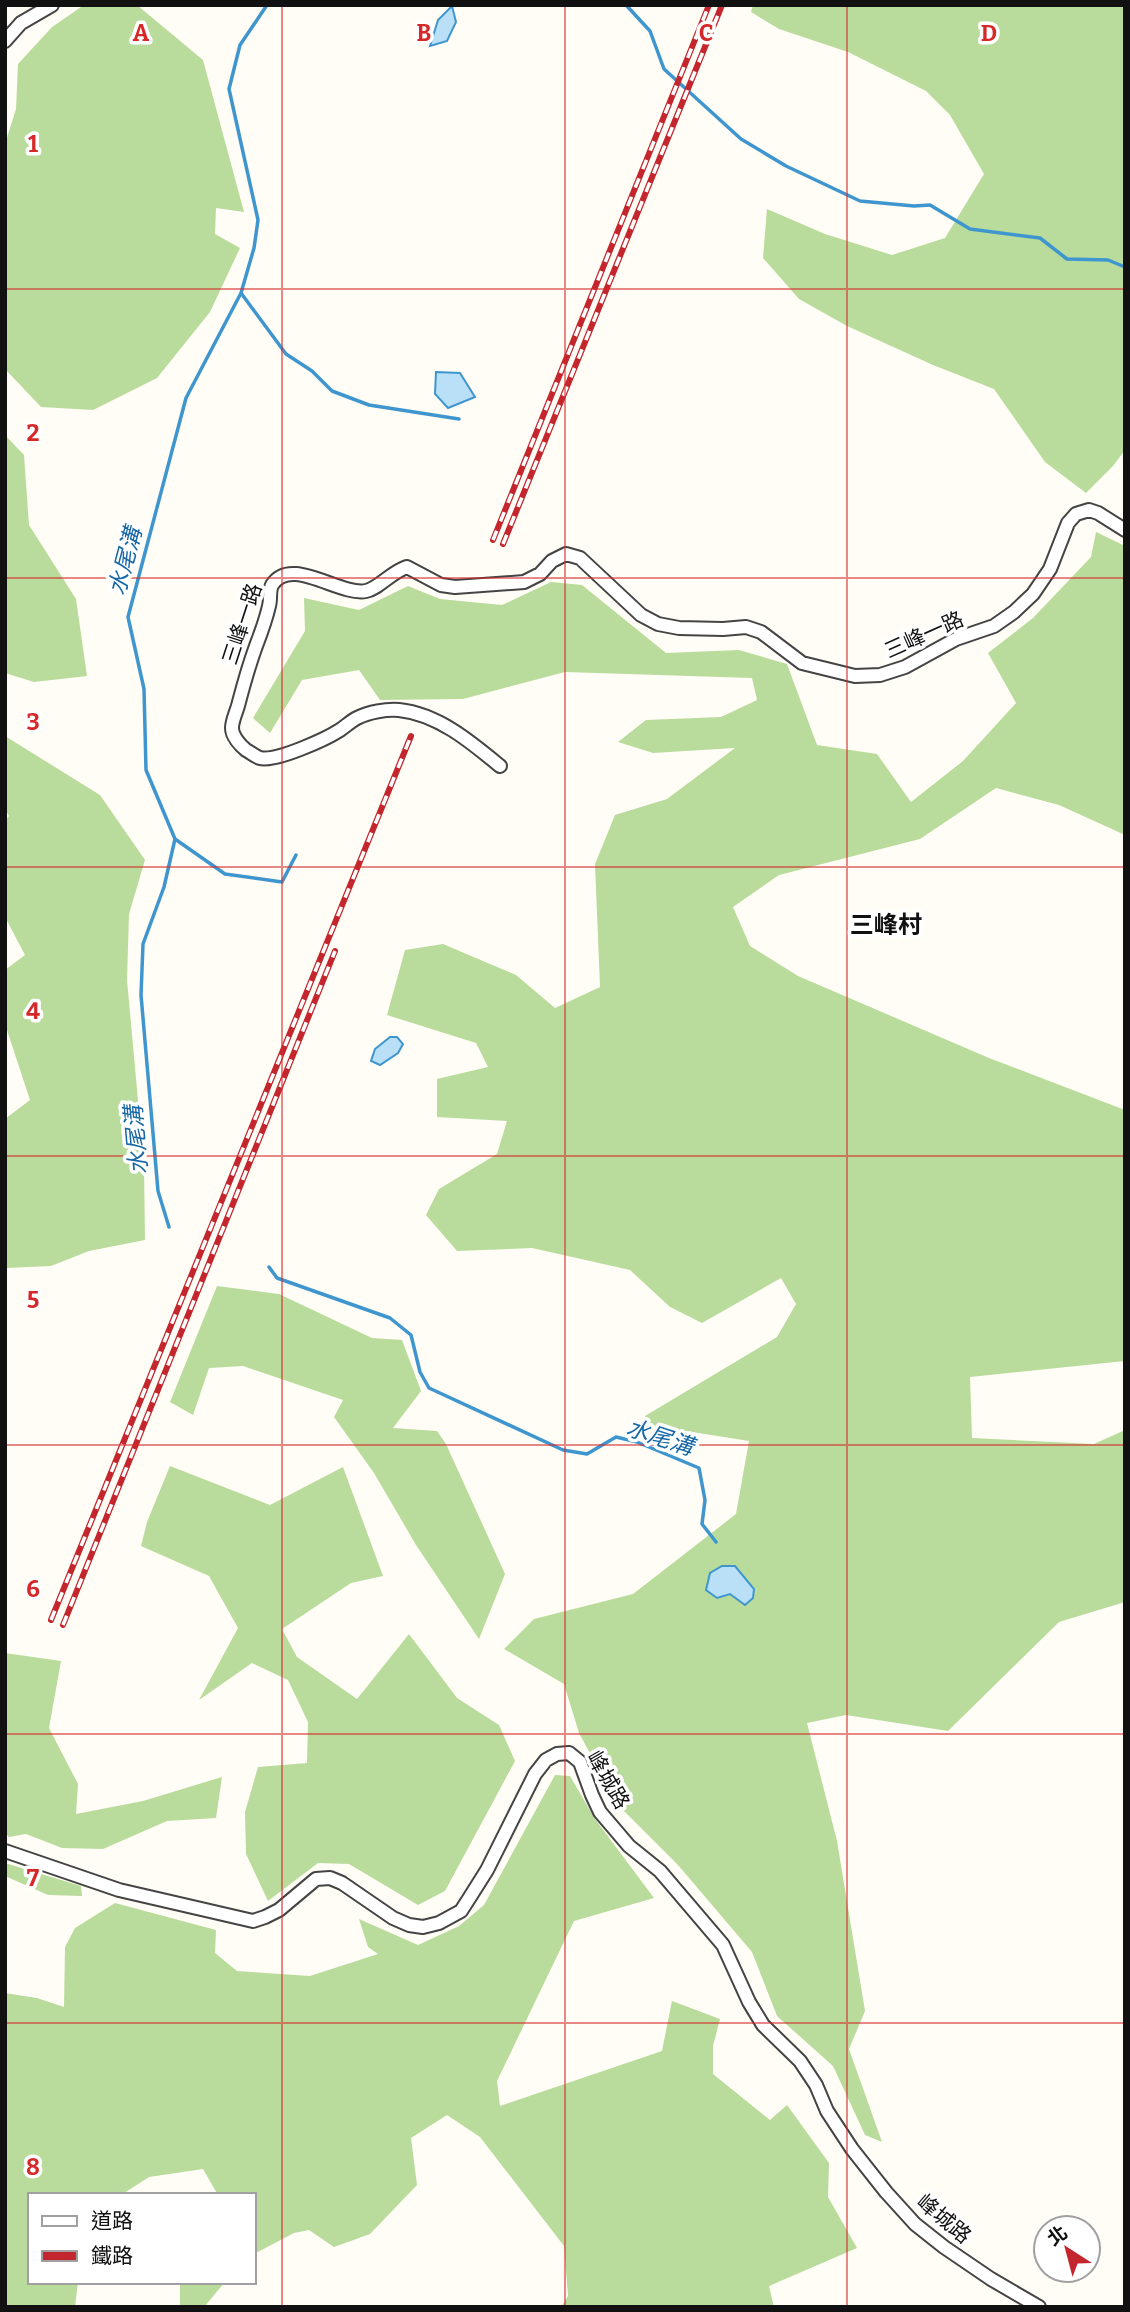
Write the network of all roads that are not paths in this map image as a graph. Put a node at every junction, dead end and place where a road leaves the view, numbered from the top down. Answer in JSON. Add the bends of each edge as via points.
{"nodes":[{"id":1,"x":52,"y":5,"type":"edge"},
{"id":2,"x":5,"y":41,"type":"edge"},
{"id":3,"x":1125,"y":530,"type":"edge"},
{"id":4,"x":500,"y":766,"type":"dead end"},
{"id":5,"x":5,"y":1851,"type":"edge"},
{"id":6,"x":1039,"y":2307,"type":"edge"}],
"edges":[{"from":1,"to":2,"type":"street","via":[[22,23]]},
{"from":3,"to":4,"type":"street","name":"三峰一路","via":[[1098,513],[1076,513],[1050,569],[1014,612],[994,626],[880,675],[855,676],[803,663],[761,632],[746,627],[658,624],[641,615],[580,558],[566,554],[524,582],[455,587],[441,585],[407,567],[369,591],[292,574],[279,577],[270,588],[270,603],[232,730],[246,750],[261,758],[275,757],[312,745],[357,718],[397,709],[456,732]]},
{"from":5,"to":6,"type":"street","name":"峰城路","via":[[119,1890],[253,1921],[279,1910],[316,1880],[330,1878],[393,1918],[423,1927],[461,1911],[546,1759],[569,1753],[580,1762],[600,1812],[629,1846],[660,1871],[723,1945],[763,2025],[800,2061],[827,2111],[886,2192],[944,2247]]}]}
